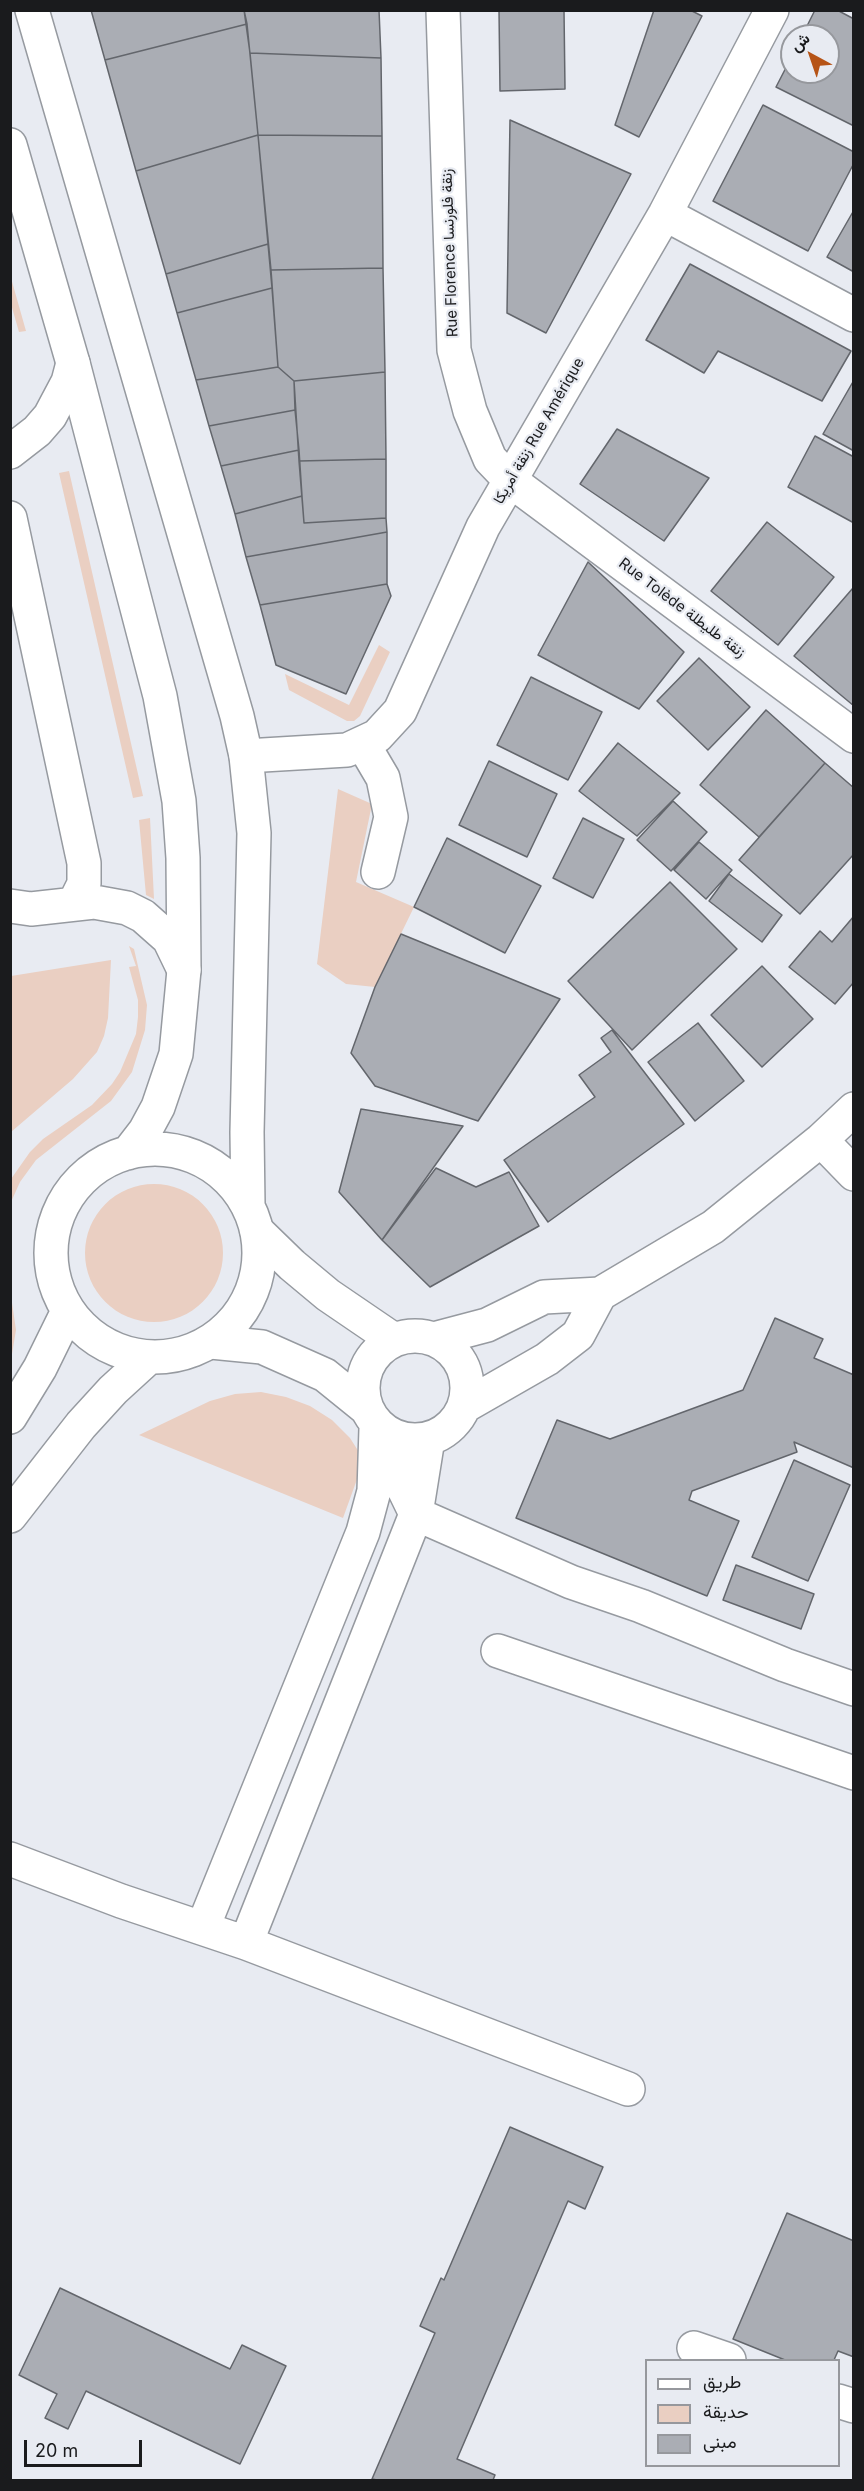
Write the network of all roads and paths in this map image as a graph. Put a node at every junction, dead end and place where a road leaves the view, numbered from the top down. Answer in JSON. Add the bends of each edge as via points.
{"nodes":[{"id":1,"x":32,"y":10,"type":"edge"},
{"id":2,"x":443,"y":10,"type":"edge"},
{"id":3,"x":772,"y":10,"type":"edge"},
{"id":4,"x":10,"y":146,"type":"edge"},
{"id":5,"x":665,"y":214,"type":"junction"},
{"id":6,"x":854,"y":315,"type":"edge"},
{"id":7,"x":73,"y":363,"type":"junction"},
{"id":8,"x":10,"y":452,"type":"edge"},
{"id":9,"x":511,"y":481,"type":"junction"},
{"id":10,"x":10,"y":518,"type":"edge"},
{"id":11,"x":854,"y":736,"type":"edge"},
{"id":12,"x":363,"y":744,"type":"junction"},
{"id":13,"x":246,"y":756,"type":"junction"},
{"id":14,"x":378,"y":872,"type":"dead end"},
{"id":15,"x":74,"y":904,"type":"junction"},
{"id":16,"x":10,"y":906,"type":"edge"},
{"id":17,"x":184,"y":970,"type":"junction"},
{"id":18,"x":854,"y":1109,"type":"edge"},
{"id":19,"x":822,"y":1140,"type":"junction"},
{"id":20,"x":128,"y":1153,"type":"junction"},
{"id":21,"x":854,"y":1174,"type":"edge"},
{"id":22,"x":253,"y":1218,"type":"junction"},
{"id":23,"x":600,"y":1294,"type":"junction"},
{"id":24,"x":68,"y":1311,"type":"junction"},
{"id":25,"x":434,"y":1339,"type":"junction"},
{"id":26,"x":394,"y":1340,"type":"junction"},
{"id":27,"x":211,"y":1342,"type":"junction"},
{"id":28,"x":148,"y":1358,"type":"junction"},
{"id":29,"x":465,"y":1406,"type":"junction"},
{"id":30,"x":10,"y":1417,"type":"edge"},
{"id":31,"x":378,"y":1422,"type":"junction"},
{"id":32,"x":428,"y":1439,"type":"junction"},
{"id":33,"x":416,"y":1514,"type":"junction"},
{"id":34,"x":10,"y":1516,"type":"edge"},
{"id":35,"x":498,"y":1651,"type":"dead end"},
{"id":36,"x":854,"y":1689,"type":"edge"},
{"id":37,"x":854,"y":1773,"type":"edge"},
{"id":38,"x":10,"y":1859,"type":"edge"},
{"id":39,"x":203,"y":1928,"type":"junction"},
{"id":40,"x":246,"y":1943,"type":"junction"},
{"id":41,"x":628,"y":2089,"type":"dead end"},
{"id":42,"x":694,"y":2348,"type":"dead end"},
{"id":43,"x":724,"y":2359,"type":"edge"}],
"edges":[{"from":1,"to":13,"type":"street"},
{"from":2,"to":9,"type":"street","name":"Rue Florence زنقة فلورنسا","via":[[454,350],[470,411],[490,459]]},
{"from":3,"to":5,"type":"street","name":"زنقة أمريكا Rue Amérique"},
{"from":4,"to":7,"type":"street"},
{"from":5,"to":6,"type":"street"},
{"from":5,"to":9,"type":"street","name":"زنقة أمريكا Rue Amérique"},
{"from":7,"to":8,"type":"street","via":[[50,416]]},
{"from":7,"to":17,"type":"street","via":[[169,743],[183,858]]},
{"from":9,"to":11,"type":"street","name":"Rue Tolède زنقة طليطلة"},
{"from":9,"to":12,"type":"street","name":"زنقة أمريكا Rue Amérique","via":[[483,527],[400,711],[377,736]]},
{"from":10,"to":15,"type":"street","via":[[84,863],[84,884]]},
{"from":12,"to":13,"type":"street","name":"زنقة أمريكا Rue Amérique","via":[[330,752]]},
{"from":12,"to":14,"type":"street","via":[[383,778],[390,807]]},
{"from":13,"to":22,"type":"street","via":[[254,833],[247,1132]]},
{"from":15,"to":16,"type":"street","via":[[31,909]]},
{"from":15,"to":17,"type":"street","via":[[111,904],[143,916],[169,939]]},
{"from":17,"to":20,"type":"street","via":[[176,1054],[169,1081],[145,1131]]},
{"from":18,"to":19,"type":"street"},
{"from":19,"to":21,"type":"street"},
{"from":19,"to":23,"type":"street","via":[[713,1227]]},
{"from":20,"to":22,"type":"street","via":[[156,1149],[184,1153],[210,1164],[232,1182]]},
{"from":20,"to":24,"type":"street","via":[[98,1167],[74,1189],[58,1217],[51,1249],[55,1282]]},
{"from":22,"to":26,"type":"street","via":[[291,1264]]},
{"from":22,"to":27,"type":"street","via":[[260,1262],[252,1293],[236,1320]]},
{"from":23,"to":25,"type":"street","via":[[544,1297],[487,1325]]},
{"from":23,"to":29,"type":"street","via":[[578,1335],[548,1359]]},
{"from":24,"to":28,"type":"street","via":[[98,1341],[116,1351]]},
{"from":24,"to":30,"type":"street"},
{"from":25,"to":26,"type":"street","via":[[407,1336]]},
{"from":25,"to":29,"type":"street","via":[[459,1359],[468,1390]]},
{"from":26,"to":31,"type":"street","via":[[370,1361],[364,1377],[363,1393]]},
{"from":27,"to":28,"type":"street","via":[[181,1355]]},
{"from":27,"to":31,"type":"street","via":[[262,1347],[325,1375]]},
{"from":28,"to":34,"type":"street","via":[[81,1425]]},
{"from":29,"to":32,"type":"street","via":[[444,1432]]},
{"from":31,"to":32,"type":"street","via":[[415,1441]]},
{"from":31,"to":33,"type":"street"},
{"from":31,"to":39,"type":"street","via":[[374,1491],[363,1532]]},
{"from":32,"to":33,"type":"street"},
{"from":33,"to":36,"type":"street","via":[[571,1582]]},
{"from":33,"to":40,"type":"street"},
{"from":35,"to":37,"type":"street"},
{"from":38,"to":39,"type":"street"},
{"from":39,"to":40,"type":"street"},
{"from":40,"to":41,"type":"street"},
{"from":42,"to":43,"type":"street"}]}
